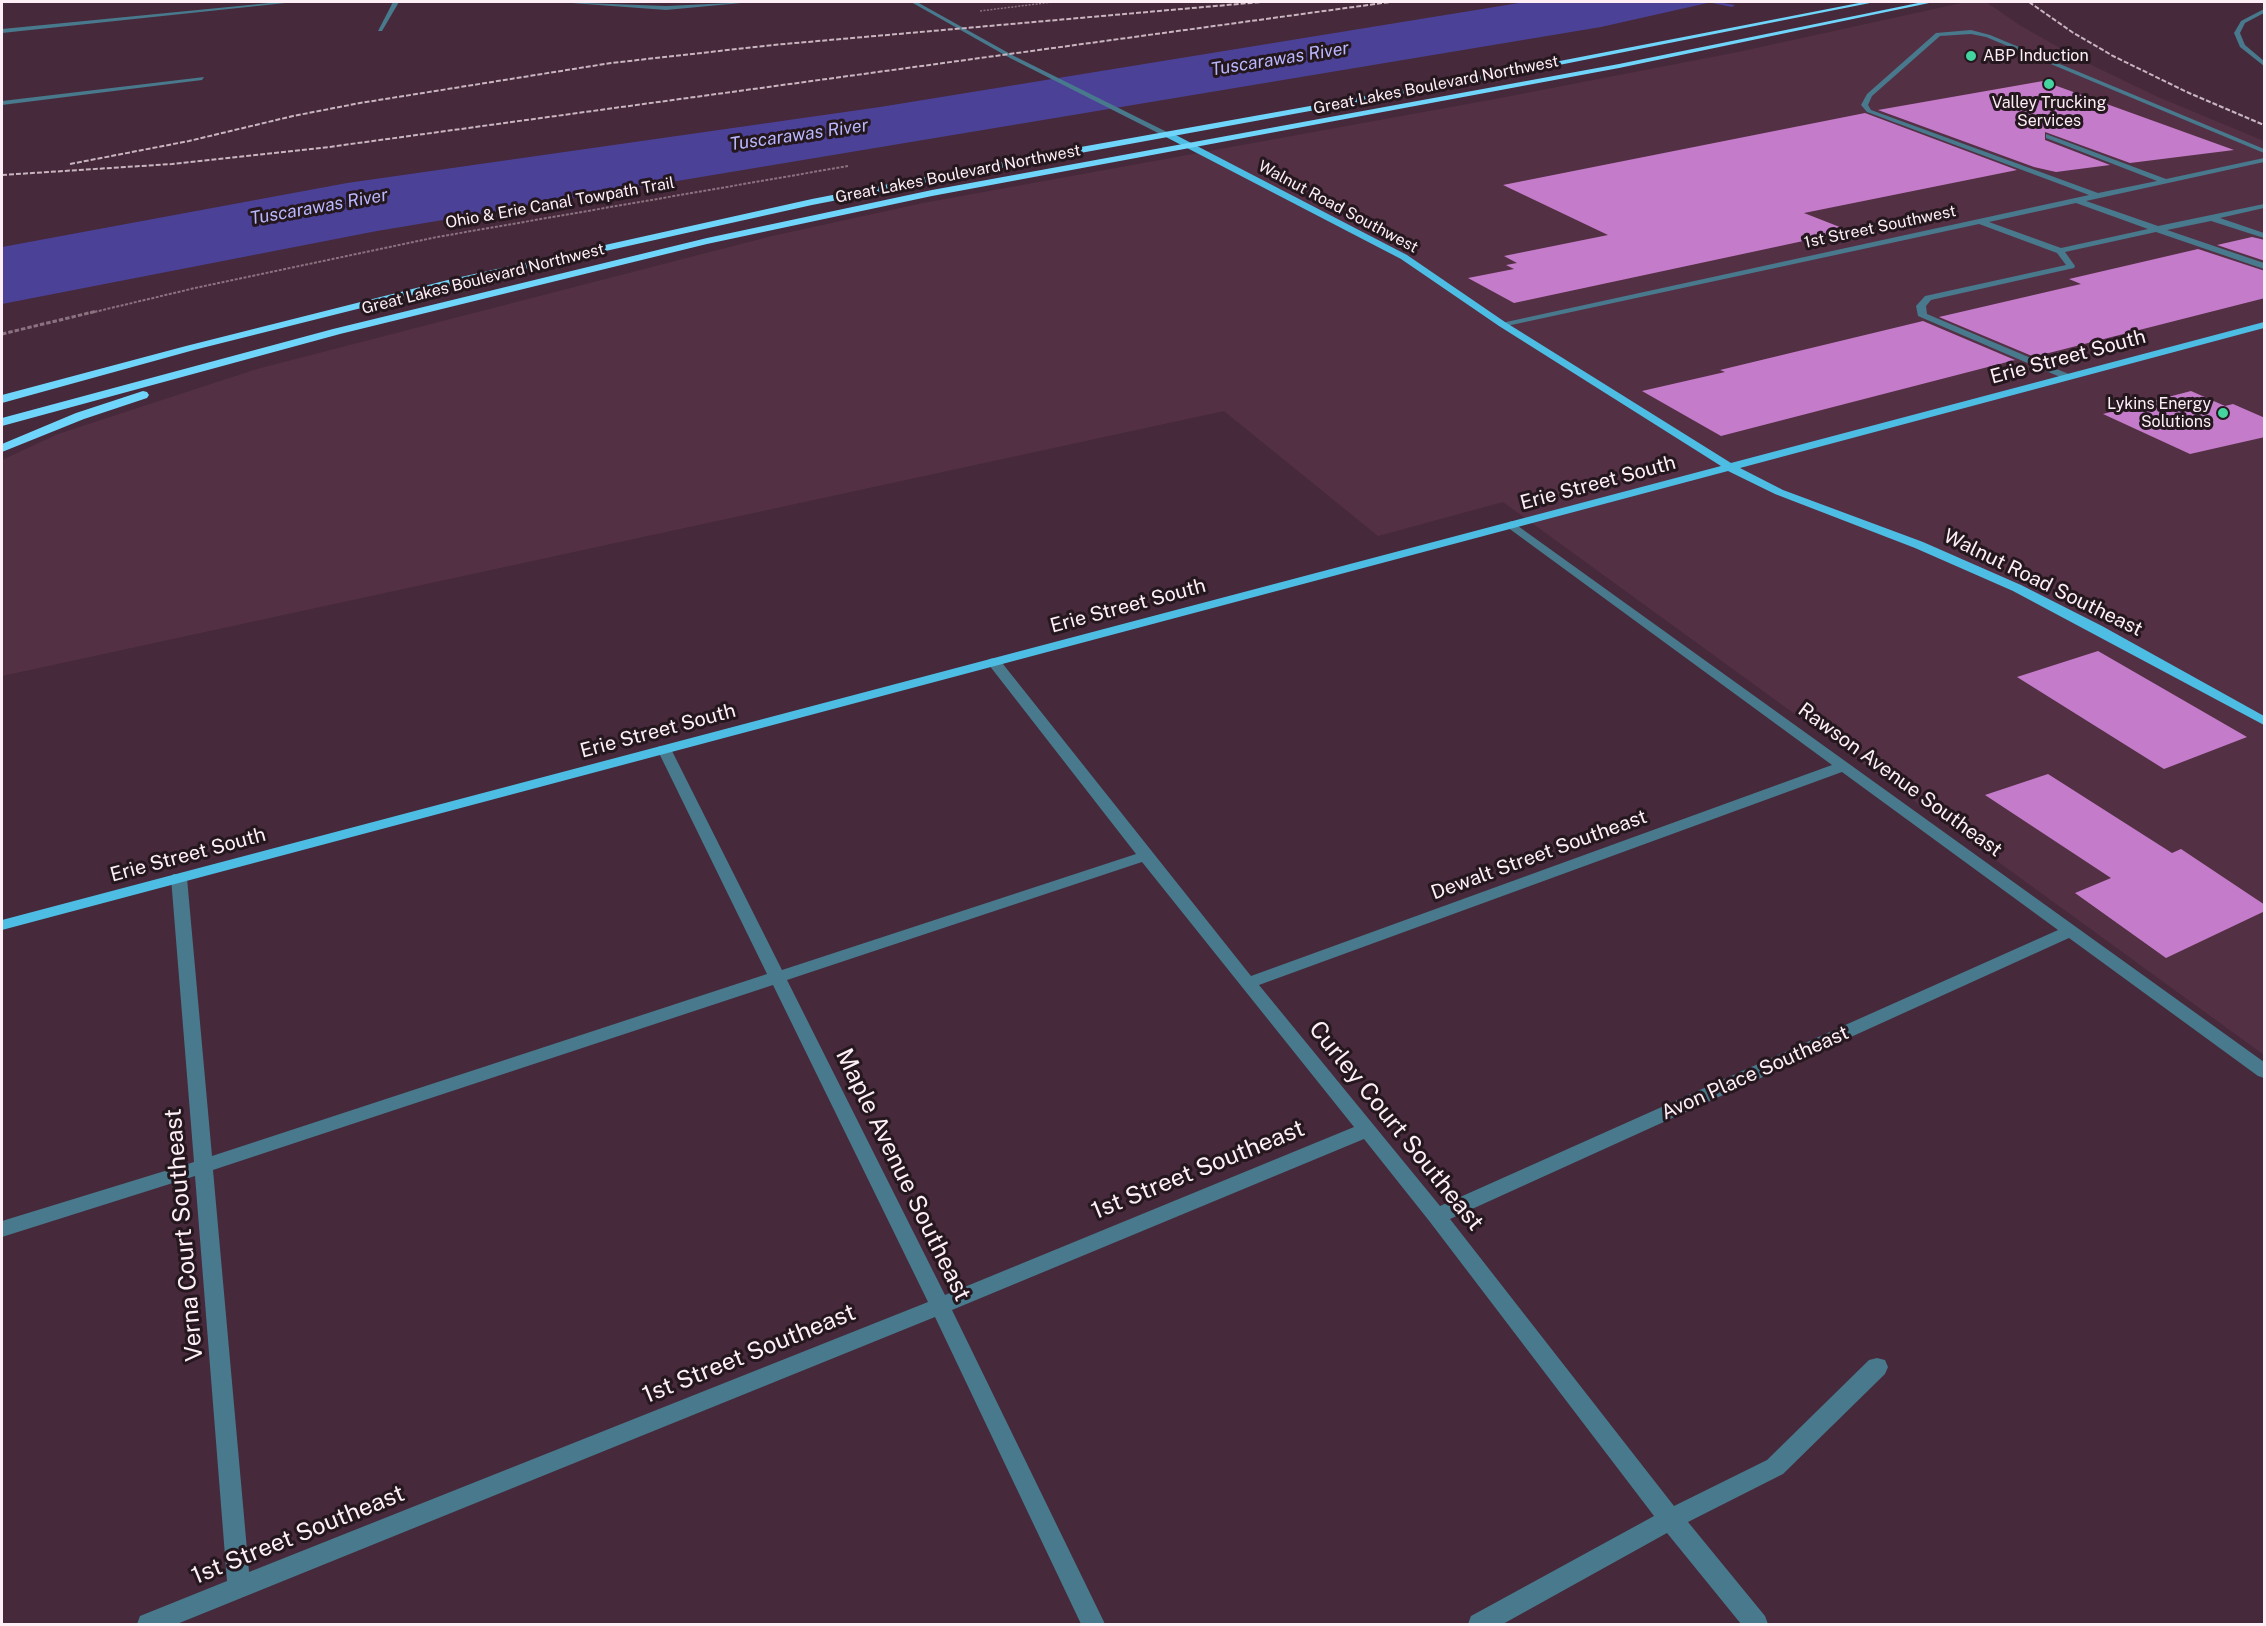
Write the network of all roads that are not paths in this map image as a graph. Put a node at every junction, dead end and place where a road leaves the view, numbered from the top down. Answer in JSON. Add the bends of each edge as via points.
{"nodes":[{"id":1,"x":292,"y":2,"type":"edge"},
{"id":2,"x":396,"y":2,"type":"edge"},
{"id":3,"x":561,"y":2,"type":"edge"},
{"id":4,"x":749,"y":2,"type":"edge"},
{"id":5,"x":914,"y":2,"type":"edge"},
{"id":6,"x":1872,"y":2,"type":"edge"},
{"id":7,"x":1931,"y":2,"type":"edge"},
{"id":8,"x":2265,"y":11,"type":"edge"},
{"id":9,"x":380,"y":30,"type":"dead end"},
{"id":10,"x":2,"y":31,"type":"edge"},
{"id":11,"x":2265,"y":64,"type":"edge"},
{"id":12,"x":202,"y":78,"type":"dead end"},
{"id":13,"x":2,"y":103,"type":"edge"},
{"id":14,"x":1167,"y":134,"type":"junction"},
{"id":15,"x":2049,"y":136,"type":"dead end"},
{"id":16,"x":1189,"y":146,"type":"junction"},
{"id":17,"x":2265,"y":150,"type":"edge"},
{"id":18,"x":2265,"y":160,"type":"edge"},
{"id":19,"x":2165,"y":181,"type":"junction"},
{"id":20,"x":2098,"y":196,"type":"junction"},
{"id":21,"x":2076,"y":200,"type":"junction"},
{"id":22,"x":2265,"y":206,"type":"edge"},
{"id":23,"x":2211,"y":218,"type":"junction"},
{"id":24,"x":1979,"y":221,"type":"junction"},
{"id":25,"x":2157,"y":229,"type":"junction"},
{"id":26,"x":2265,"y":236,"type":"edge"},
{"id":27,"x":2060,"y":250,"type":"junction"},
{"id":28,"x":2265,"y":266,"type":"edge"},
{"id":29,"x":421,"y":310,"type":"junction"},
{"id":30,"x":1502,"y":324,"type":"junction"},
{"id":31,"x":2265,"y":325,"type":"edge"},
{"id":32,"x":2067,"y":377,"type":"junction"},
{"id":33,"x":2,"y":399,"type":"edge"},
{"id":34,"x":2,"y":422,"type":"edge"},
{"id":35,"x":2,"y":448,"type":"edge"},
{"id":36,"x":1732,"y":468,"type":"junction"},
{"id":37,"x":1511,"y":525,"type":"junction"},
{"id":38,"x":994,"y":662,"type":"junction"},
{"id":39,"x":2265,"y":721,"type":"edge"},
{"id":40,"x":664,"y":749,"type":"junction"},
{"id":41,"x":1844,"y":766,"type":"junction"},
{"id":42,"x":1146,"y":856,"type":"junction"},
{"id":43,"x":179,"y":878,"type":"junction"},
{"id":44,"x":2,"y":925,"type":"edge"},
{"id":45,"x":2072,"y":930,"type":"junction"},
{"id":46,"x":776,"y":976,"type":"junction"},
{"id":47,"x":1248,"y":983,"type":"junction"},
{"id":48,"x":2265,"y":1071,"type":"edge"},
{"id":49,"x":1367,"y":1130,"type":"junction"},
{"id":50,"x":204,"y":1166,"type":"junction"},
{"id":51,"x":1437,"y":1216,"type":"junction"},
{"id":52,"x":2,"y":1229,"type":"edge"},
{"id":53,"x":940,"y":1306,"type":"junction"},
{"id":54,"x":1877,"y":1367,"type":"dead end"},
{"id":55,"x":1671,"y":1519,"type":"junction"},
{"id":56,"x":239,"y":1588,"type":"junction"},
{"id":57,"x":149,"y":1624,"type":"edge"},
{"id":58,"x":1093,"y":1624,"type":"edge"},
{"id":59,"x":1480,"y":1624,"type":"edge"},
{"id":60,"x":1756,"y":1624,"type":"edge"}],
"edges":[{"from":1,"to":10,"type":"street"},
{"from":2,"to":9,"type":"street"},
{"from":3,"to":4,"type":"street","via":[[666,8]]},
{"from":5,"to":14,"type":"street","name":"Walnut Road Southwest","via":[[1023,63]]},
{"from":6,"to":14,"type":"highway","name":"Great Lakes Boulevard Northwest"},
{"from":7,"to":16,"type":"highway","name":"Great Lakes Boulevard Northwest","via":[[1595,71]]},
{"from":8,"to":11,"type":"street","via":[[2243,22],[2237,33],[2242,46]]},
{"from":12,"to":13,"type":"street"},
{"from":14,"to":16,"type":"main road","name":"Walnut Road Southwest"},
{"from":14,"to":33,"type":"highway","name":"Great Lakes Boulevard Northwest","via":[[835,197],[572,254],[304,319]]},
{"from":15,"to":19,"type":"street"},
{"from":16,"to":29,"type":"highway","name":"Great Lakes Boulevard Northwest","via":[[823,216]]},
{"from":16,"to":30,"type":"main road","name":"Walnut Road Southwest","via":[[1404,257]]},
{"from":17,"to":20,"type":"street","via":[[1971,32],[1938,34],[1869,95],[1864,105],[1869,111]]},
{"from":18,"to":19,"type":"street","name":"1st Street Southwest"},
{"from":19,"to":20,"type":"street","name":"1st Street Southwest"},
{"from":20,"to":21,"type":"street","name":"1st Street Southwest"},
{"from":21,"to":24,"type":"street","name":"1st Street Southwest"},
{"from":21,"to":25,"type":"street"},
{"from":22,"to":23,"type":"street"},
{"from":23,"to":25,"type":"street"},
{"from":23,"to":26,"type":"street"},
{"from":24,"to":27,"type":"street"},
{"from":24,"to":30,"type":"street","name":"1st Street Southwest"},
{"from":25,"to":27,"type":"street"},
{"from":25,"to":28,"type":"street"},
{"from":27,"to":32,"type":"street","via":[[2072,266],[1928,298],[1921,306],[1923,316]]},
{"from":29,"to":34,"type":"highway","name":"Great Lakes Boulevard Northwest"},
{"from":29,"to":35,"type":"highway","via":[[124,401]]},
{"from":30,"to":36,"type":"main road","name":"Walnut Road Southwest"},
{"from":31,"to":32,"type":"main road","name":"Erie Street South"},
{"from":32,"to":36,"type":"main road","name":"Erie Street South"},
{"from":36,"to":37,"type":"main road","name":"Erie Street South"},
{"from":36,"to":39,"type":"main road","name":"Walnut Road Southeast","via":[[1788,495],[2017,588]]},
{"from":37,"to":38,"type":"main road","name":"Erie Street South"},
{"from":37,"to":41,"type":"street","name":"Rawson Avenue Southeast"},
{"from":38,"to":40,"type":"main road","name":"Erie Street South"},
{"from":38,"to":42,"type":"street","name":"Curley Court Southeast"},
{"from":40,"to":43,"type":"main road","name":"Erie Street South"},
{"from":40,"to":46,"type":"street","name":"Maple Avenue Southeast"},
{"from":41,"to":45,"type":"street","name":"Rawson Avenue Southeast"},
{"from":41,"to":47,"type":"street","name":"Dewalt Street Southeast"},
{"from":42,"to":46,"type":"street"},
{"from":42,"to":47,"type":"street","name":"Curley Court Southeast"},
{"from":43,"to":44,"type":"main road","name":"Erie Street South"},
{"from":43,"to":50,"type":"street","name":"Verna Court Southeast"},
{"from":45,"to":48,"type":"street","name":"Rawson Avenue Southeast"},
{"from":45,"to":51,"type":"street","name":"Avon Place Southeast"},
{"from":46,"to":50,"type":"street"},
{"from":46,"to":53,"type":"street","name":"Maple Avenue Southeast"},
{"from":47,"to":49,"type":"street","name":"Curley Court Southeast"},
{"from":49,"to":51,"type":"street","name":"Curley Court Southeast"},
{"from":49,"to":53,"type":"street","name":"1st Street Southeast"},
{"from":50,"to":52,"type":"street"},
{"from":50,"to":56,"type":"street","name":"Verna Court Southeast"},
{"from":51,"to":55,"type":"street","name":"Curley Court Southeast"},
{"from":53,"to":56,"type":"street","name":"1st Street Southeast"},
{"from":53,"to":58,"type":"street","name":"Maple Avenue Southeast"},
{"from":54,"to":55,"type":"street","via":[[1775,1467]]},
{"from":55,"to":59,"type":"street"},
{"from":55,"to":60,"type":"street","name":"Curley Court Southeast"},
{"from":56,"to":57,"type":"street","name":"1st Street Southeast"}]}
